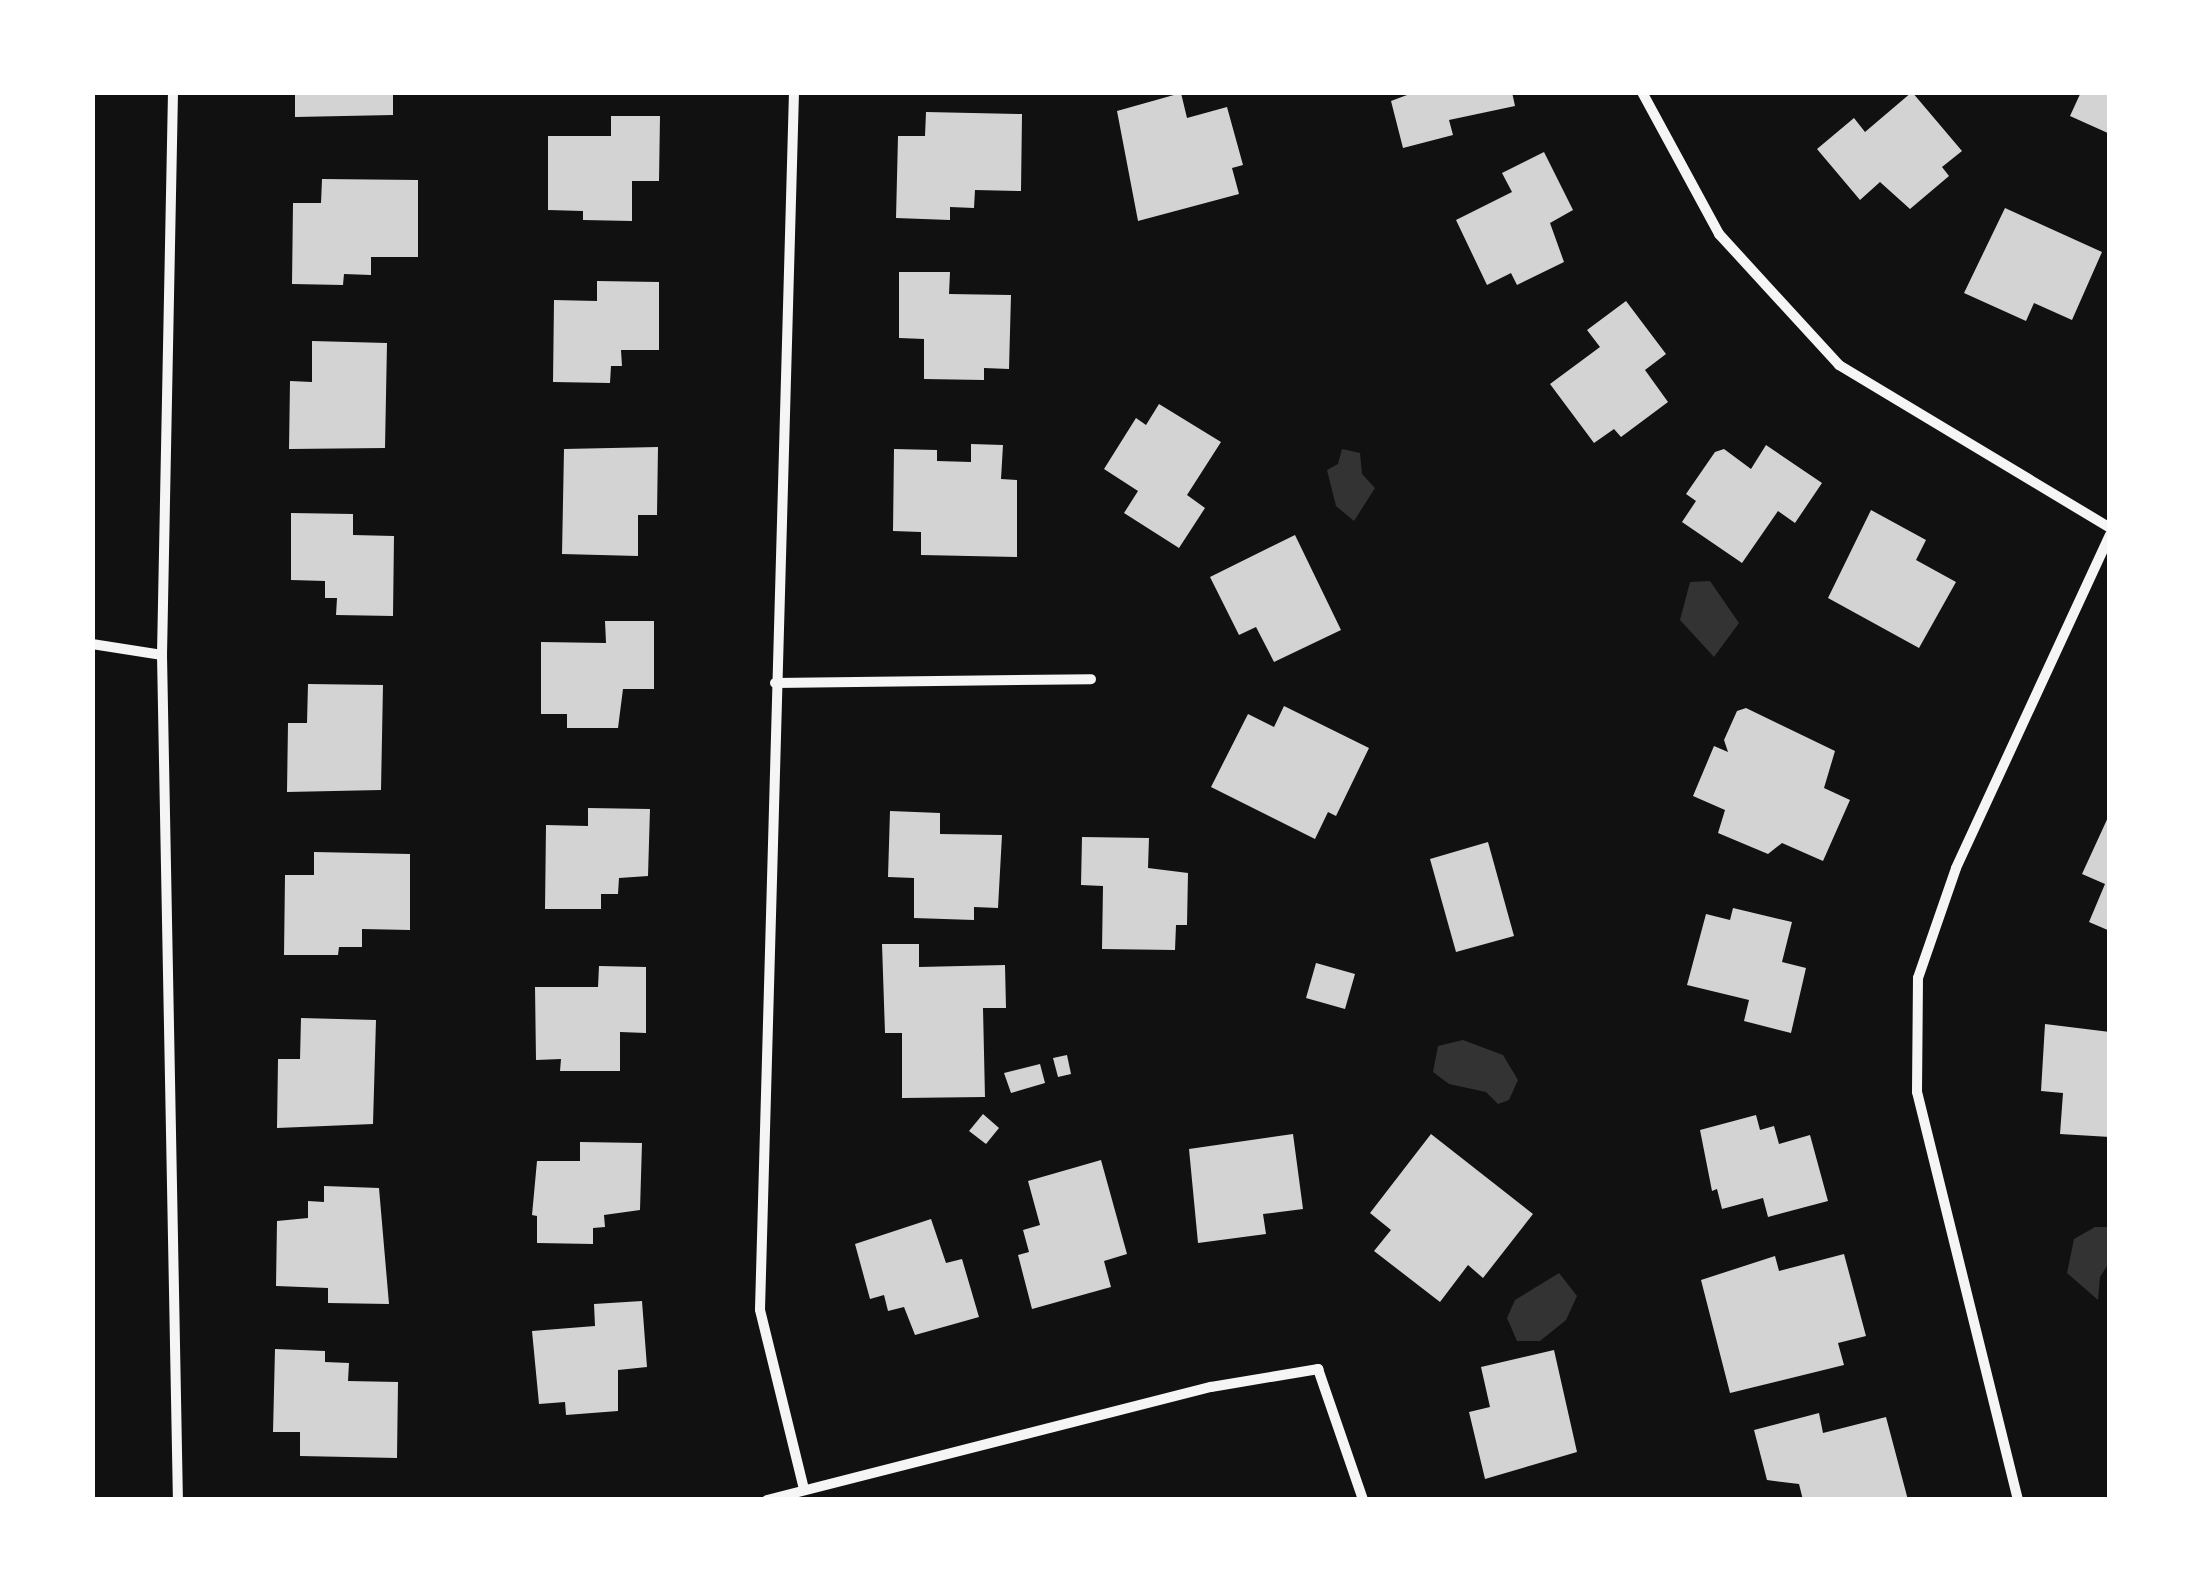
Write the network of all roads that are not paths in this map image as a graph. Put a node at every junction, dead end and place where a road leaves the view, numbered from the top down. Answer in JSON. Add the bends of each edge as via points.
{"nodes":[{"id":1,"x":174,"y":92,"type":"edge"},
{"id":2,"x":794,"y":92,"type":"edge"},
{"id":3,"x":1642,"y":92,"type":"edge"},
{"id":4,"x":2110,"y":532,"type":"edge"},
{"id":5,"x":92,"y":644,"type":"edge"},
{"id":6,"x":162,"y":654,"type":"junction"},
{"id":7,"x":1091,"y":679,"type":"dead end"},
{"id":8,"x":775,"y":682,"type":"junction"},
{"id":9,"x":804,"y":1489,"type":"junction"},
{"id":10,"x":178,"y":1500,"type":"edge"},
{"id":11,"x":767,"y":1500,"type":"edge"},
{"id":12,"x":1364,"y":1500,"type":"edge"},
{"id":13,"x":2018,"y":1500,"type":"edge"}],
"edges":[{"from":1,"to":6,"type":"street"},
{"from":2,"to":8,"type":"street"},
{"from":3,"to":4,"type":"street","via":[[1719,234],[1839,365]]},
{"from":4,"to":13,"type":"street","via":[[1956,868],[1918,978],[1917,1092]]},
{"from":5,"to":6,"type":"street"},
{"from":6,"to":10,"type":"street"},
{"from":7,"to":8,"type":"street"},
{"from":8,"to":9,"type":"street","via":[[760,1310]]},
{"from":9,"to":11,"type":"street"},
{"from":9,"to":12,"type":"street","via":[[1210,1387],[1318,1369]]}]}
